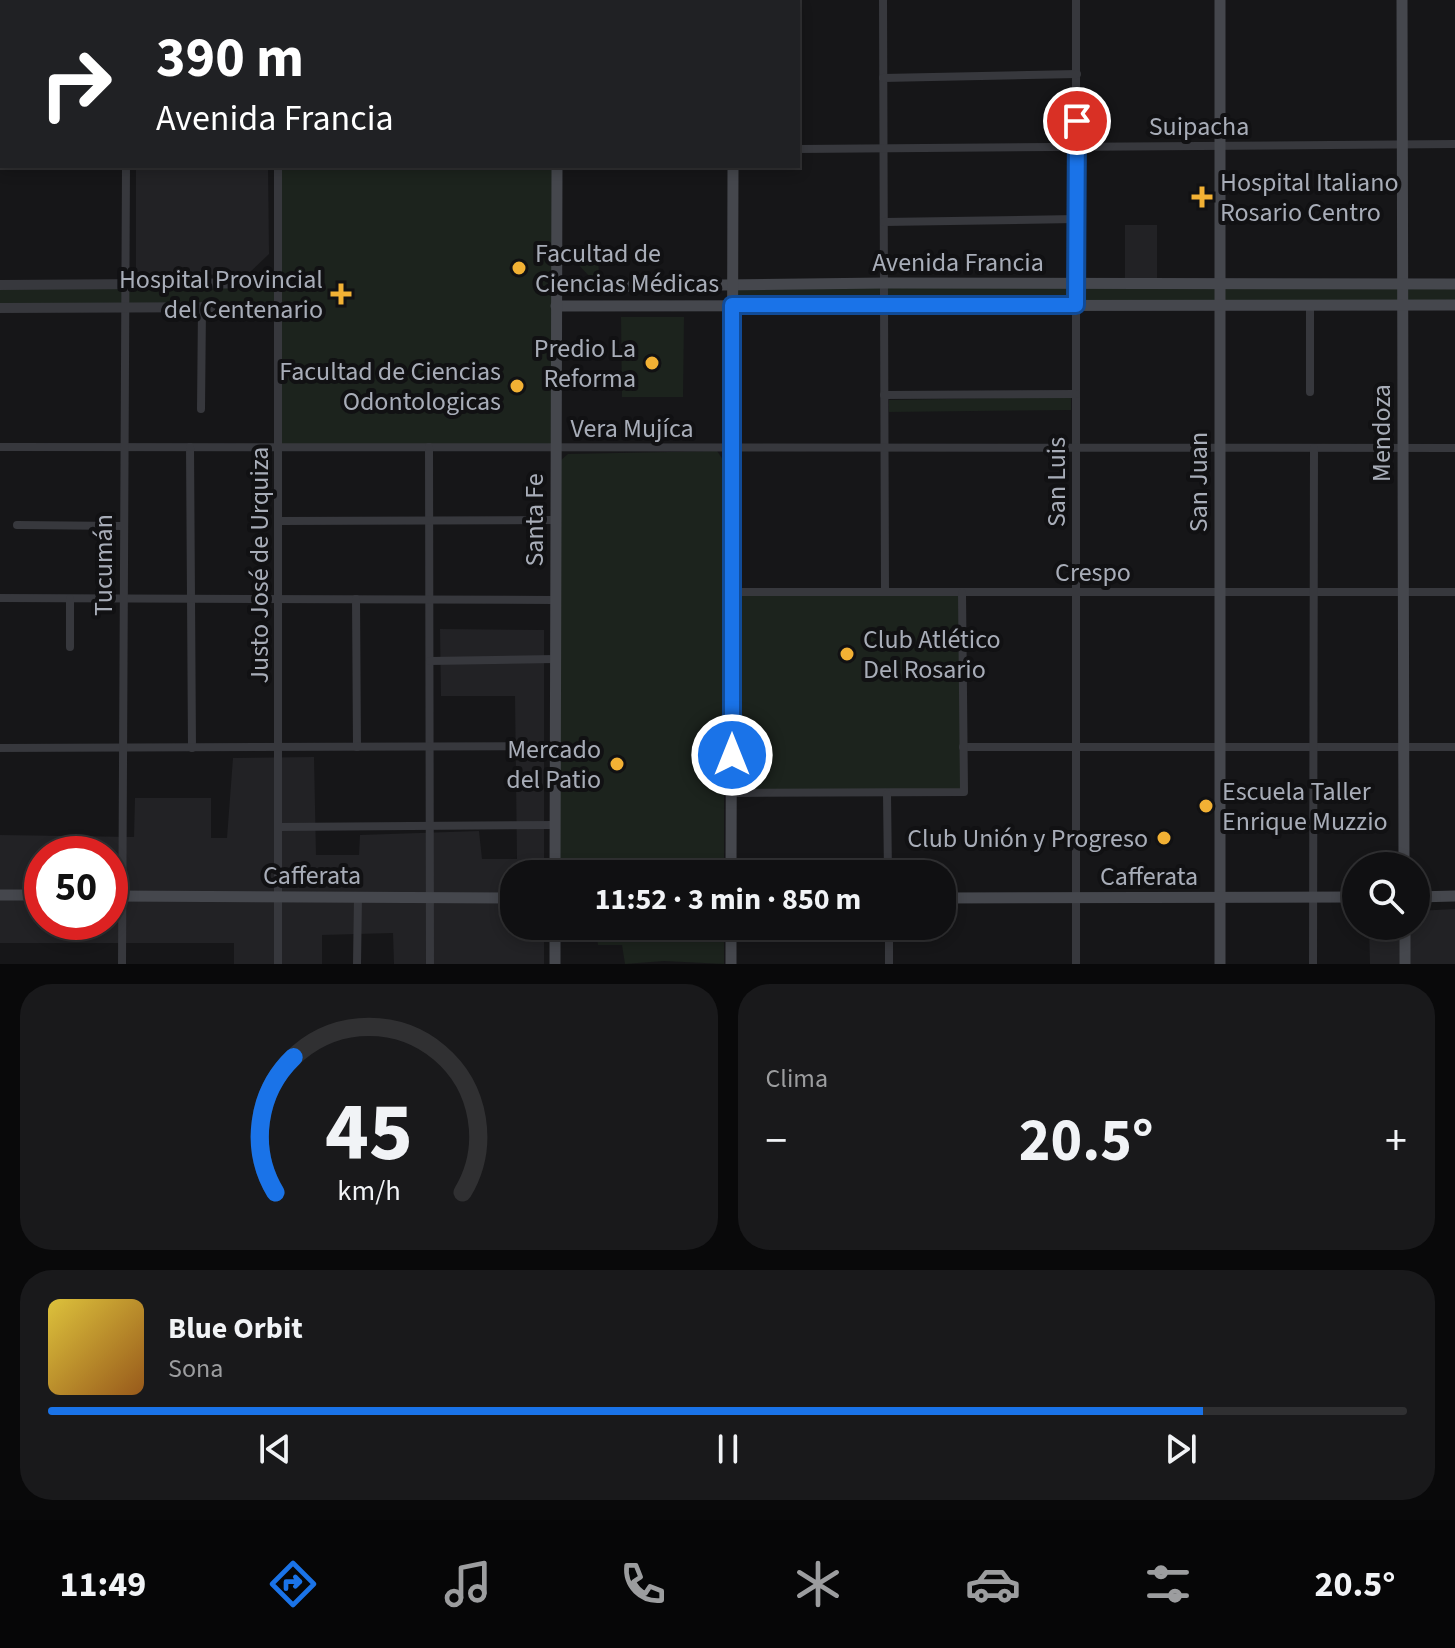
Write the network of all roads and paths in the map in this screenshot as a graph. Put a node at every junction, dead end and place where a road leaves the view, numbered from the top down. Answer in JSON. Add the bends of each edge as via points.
{"nodes":[{"id":1,"x":883,"y":0,"type":"edge"},
{"id":2,"x":1076,"y":0,"type":"edge"},
{"id":3,"x":1220,"y":0,"type":"edge"},
{"id":4,"x":1402,"y":0,"type":"edge"},
{"id":5,"x":1077,"y":74,"type":"junction"},
{"id":6,"x":883,"y":78,"type":"junction"},
{"id":7,"x":1455,"y":144,"type":"edge"},
{"id":8,"x":1077,"y":145,"type":"junction"},
{"id":9,"x":1402,"y":145,"type":"junction"},
{"id":10,"x":1220,"y":146,"type":"junction"},
{"id":11,"x":884,"y":148,"type":"junction"},
{"id":12,"x":800,"y":149,"type":"edge"},
{"id":13,"x":126,"y":168,"type":"edge"},
{"id":14,"x":278,"y":168,"type":"edge"},
{"id":15,"x":557,"y":168,"type":"edge"},
{"id":16,"x":733,"y":168,"type":"edge"},
{"id":17,"x":1076,"y":219,"type":"junction"},
{"id":18,"x":884,"y":222,"type":"junction"},
{"id":19,"x":278,"y":283,"type":"junction"},
{"id":20,"x":885,"y":283,"type":"junction"},
{"id":21,"x":126,"y":284,"type":"junction"},
{"id":22,"x":1076,"y":284,"type":"junction"},
{"id":23,"x":1220,"y":284,"type":"junction"},
{"id":24,"x":1402,"y":284,"type":"junction"},
{"id":25,"x":1455,"y":284,"type":"edge"},
{"id":26,"x":0,"y":285,"type":"edge"},
{"id":27,"x":732,"y":286,"type":"junction"},
{"id":28,"x":556,"y":287,"type":"junction"},
{"id":29,"x":885,"y":303,"type":"junction"},
{"id":30,"x":732,"y":305,"type":"junction"},
{"id":31,"x":1076,"y":305,"type":"junction"},
{"id":32,"x":1220,"y":305,"type":"junction"},
{"id":33,"x":1310,"y":305,"type":"junction"},
{"id":34,"x":1402,"y":305,"type":"junction"},
{"id":35,"x":1455,"y":305,"type":"edge"},
{"id":36,"x":556,"y":306,"type":"junction"},
{"id":37,"x":126,"y":307,"type":"junction"},
{"id":38,"x":202,"y":307,"type":"junction"},
{"id":39,"x":279,"y":307,"type":"junction"},
{"id":40,"x":0,"y":308,"type":"edge"},
{"id":41,"x":1310,"y":392,"type":"dead end"},
{"id":42,"x":1076,"y":394,"type":"junction"},
{"id":43,"x":884,"y":395,"type":"junction"},
{"id":44,"x":201,"y":409,"type":"dead end"},
{"id":45,"x":0,"y":447,"type":"edge"},
{"id":46,"x":123,"y":447,"type":"junction"},
{"id":47,"x":190,"y":447,"type":"junction"},
{"id":48,"x":279,"y":447,"type":"junction"},
{"id":49,"x":429,"y":447,"type":"junction"},
{"id":50,"x":556,"y":448,"type":"junction"},
{"id":51,"x":732,"y":448,"type":"junction"},
{"id":52,"x":1077,"y":448,"type":"junction"},
{"id":53,"x":1220,"y":448,"type":"junction"},
{"id":54,"x":1314,"y":448,"type":"junction"},
{"id":55,"x":1403,"y":448,"type":"junction"},
{"id":56,"x":1455,"y":448,"type":"edge"},
{"id":57,"x":884,"y":449,"type":"junction"},
{"id":58,"x":556,"y":520,"type":"junction"},
{"id":59,"x":279,"y":521,"type":"junction"},
{"id":60,"x":430,"y":521,"type":"junction"},
{"id":61,"x":17,"y":525,"type":"dead end"},
{"id":62,"x":123,"y":526,"type":"junction"},
{"id":63,"x":732,"y":592,"type":"junction"},
{"id":64,"x":885,"y":592,"type":"junction"},
{"id":65,"x":1076,"y":592,"type":"junction"},
{"id":66,"x":1219,"y":592,"type":"junction"},
{"id":67,"x":1313,"y":592,"type":"junction"},
{"id":68,"x":1403,"y":592,"type":"junction"},
{"id":69,"x":1455,"y":592,"type":"edge"},
{"id":70,"x":962,"y":593,"type":"junction"},
{"id":71,"x":0,"y":598,"type":"edge"},
{"id":72,"x":70,"y":599,"type":"junction"},
{"id":73,"x":123,"y":599,"type":"junction"},
{"id":74,"x":190,"y":599,"type":"junction"},
{"id":75,"x":279,"y":599,"type":"junction"},
{"id":76,"x":356,"y":599,"type":"junction"},
{"id":77,"x":430,"y":599,"type":"junction"},
{"id":78,"x":555,"y":600,"type":"junction"},
{"id":79,"x":70,"y":647,"type":"dead end"},
{"id":80,"x":555,"y":659,"type":"junction"},
{"id":81,"x":430,"y":661,"type":"junction"},
{"id":82,"x":555,"y":746,"type":"junction"},
{"id":83,"x":1077,"y":746,"type":"junction"},
{"id":84,"x":278,"y":747,"type":"junction"},
{"id":85,"x":357,"y":747,"type":"junction"},
{"id":86,"x":430,"y":747,"type":"junction"},
{"id":87,"x":963,"y":747,"type":"junction"},
{"id":88,"x":1220,"y":747,"type":"junction"},
{"id":89,"x":1313,"y":747,"type":"junction"},
{"id":90,"x":1404,"y":747,"type":"junction"},
{"id":91,"x":1455,"y":747,"type":"edge"},
{"id":92,"x":0,"y":748,"type":"edge"},
{"id":93,"x":122,"y":748,"type":"junction"},
{"id":94,"x":192,"y":748,"type":"junction"},
{"id":95,"x":732,"y":793,"type":"junction"},
{"id":96,"x":887,"y":794,"type":"junction"},
{"id":97,"x":555,"y":825,"type":"junction"},
{"id":98,"x":430,"y":826,"type":"junction"},
{"id":99,"x":278,"y":827,"type":"junction"},
{"id":100,"x":118,"y":836,"type":"edge"},
{"id":101,"x":1404,"y":852,"type":"edge"},
{"id":102,"x":555,"y":860,"type":"edge"},
{"id":103,"x":731,"y":860,"type":"edge"},
{"id":104,"x":888,"y":860,"type":"edge"},
{"id":105,"x":0,"y":895,"type":"edge"},
{"id":106,"x":24,"y":895,"type":"edge"},
{"id":107,"x":128,"y":896,"type":"edge"},
{"id":108,"x":1455,"y":896,"type":"edge"},
{"id":109,"x":278,"y":897,"type":"junction"},
{"id":110,"x":358,"y":897,"type":"junction"},
{"id":111,"x":431,"y":897,"type":"junction"},
{"id":112,"x":1220,"y":897,"type":"junction"},
{"id":113,"x":1313,"y":897,"type":"junction"},
{"id":114,"x":1342,"y":897,"type":"edge"},
{"id":115,"x":1430,"y":897,"type":"edge"},
{"id":116,"x":500,"y":898,"type":"edge"},
{"id":117,"x":956,"y":898,"type":"edge"},
{"id":118,"x":1077,"y":898,"type":"junction"},
{"id":119,"x":120,"y":940,"type":"edge"},
{"id":120,"x":555,"y":940,"type":"edge"},
{"id":121,"x":731,"y":940,"type":"edge"},
{"id":122,"x":889,"y":940,"type":"edge"},
{"id":123,"x":1405,"y":940,"type":"edge"},
{"id":124,"x":122,"y":964,"type":"edge"},
{"id":125,"x":278,"y":964,"type":"edge"},
{"id":126,"x":357,"y":964,"type":"edge"},
{"id":127,"x":430,"y":964,"type":"edge"},
{"id":128,"x":555,"y":964,"type":"edge"},
{"id":129,"x":731,"y":964,"type":"edge"},
{"id":130,"x":889,"y":964,"type":"edge"},
{"id":131,"x":1076,"y":964,"type":"edge"},
{"id":132,"x":1220,"y":964,"type":"edge"},
{"id":133,"x":1313,"y":964,"type":"edge"},
{"id":134,"x":1405,"y":964,"type":"edge"}],
"edges":[{"from":1,"to":6,"type":"street"},
{"from":2,"to":5,"type":"street","name":"San Luis"},
{"from":3,"to":10,"type":"main road","name":"San Juan"},
{"from":4,"to":9,"type":"main road","name":"Mendoza"},
{"from":5,"to":6,"type":"street"},
{"from":5,"to":8,"type":"street","name":"San Luis"},
{"from":6,"to":11,"type":"street"},
{"from":7,"to":9,"type":"street","name":"Suipacha"},
{"from":8,"to":10,"type":"street","name":"Suipacha"},
{"from":8,"to":11,"type":"street","name":"Suipacha"},
{"from":8,"to":17,"type":"street","name":"San Luis"},
{"from":9,"to":10,"type":"street","name":"Suipacha"},
{"from":9,"to":24,"type":"main road","name":"Mendoza"},
{"from":10,"to":23,"type":"main road","name":"San Juan"},
{"from":11,"to":12,"type":"street","name":"Suipacha"},
{"from":11,"to":18,"type":"street"},
{"from":13,"to":21,"type":"street","name":"Tucumán"},
{"from":14,"to":19,"type":"street","name":"Justo José de Urquiza"},
{"from":15,"to":28,"type":"main road","name":"Santa Fe"},
{"from":16,"to":27,"type":"main road"},
{"from":17,"to":18,"type":"street"},
{"from":17,"to":22,"type":"street","name":"San Luis"},
{"from":18,"to":20,"type":"street"},
{"from":19,"to":21,"type":"street"},
{"from":19,"to":39,"type":"street","name":"Justo José de Urquiza"},
{"from":20,"to":22,"type":"main road","name":"Avenida Francia"},
{"from":20,"to":27,"type":"main road","name":"Avenida Francia"},
{"from":20,"to":29,"type":"street"},
{"from":21,"to":26,"type":"street"},
{"from":21,"to":37,"type":"street","name":"Tucumán"},
{"from":22,"to":23,"type":"main road","name":"Avenida Francia"},
{"from":22,"to":31,"type":"street","name":"San Luis"},
{"from":23,"to":24,"type":"main road","name":"Avenida Francia"},
{"from":23,"to":32,"type":"main road","name":"San Juan"},
{"from":24,"to":25,"type":"main road","name":"Avenida Francia"},
{"from":24,"to":34,"type":"main road","name":"Mendoza"},
{"from":27,"to":28,"type":"main road","name":"Avenida Francia"},
{"from":27,"to":30,"type":"main road"},
{"from":28,"to":36,"type":"main road","name":"Santa Fe"},
{"from":29,"to":30,"type":"main road","name":"Avenida Francia"},
{"from":29,"to":31,"type":"main road","name":"Avenida Francia"},
{"from":29,"to":43,"type":"street"},
{"from":30,"to":36,"type":"main road","name":"Avenida Francia"},
{"from":30,"to":51,"type":"main road"},
{"from":31,"to":32,"type":"main road","name":"Avenida Francia"},
{"from":31,"to":42,"type":"street","name":"San Luis"},
{"from":32,"to":33,"type":"main road","name":"Avenida Francia"},
{"from":32,"to":53,"type":"main road","name":"San Juan"},
{"from":33,"to":34,"type":"main road","name":"Avenida Francia"},
{"from":33,"to":41,"type":"street"},
{"from":34,"to":35,"type":"main road","name":"Avenida Francia"},
{"from":34,"to":55,"type":"main road","name":"Mendoza"},
{"from":36,"to":50,"type":"main road","name":"Santa Fe"},
{"from":37,"to":38,"type":"street"},
{"from":37,"to":40,"type":"street"},
{"from":37,"to":46,"type":"street","name":"Tucumán"},
{"from":38,"to":39,"type":"street"},
{"from":38,"to":44,"type":"street"},
{"from":39,"to":48,"type":"street","name":"Justo José de Urquiza"},
{"from":42,"to":43,"type":"street"},
{"from":42,"to":52,"type":"street","name":"San Luis"},
{"from":43,"to":57,"type":"street"},
{"from":45,"to":46,"type":"street","name":"Vera Mujíca"},
{"from":46,"to":47,"type":"street","name":"Vera Mujíca"},
{"from":46,"to":62,"type":"street","name":"Tucumán"},
{"from":47,"to":48,"type":"street","name":"Vera Mujíca"},
{"from":47,"to":74,"type":"street"},
{"from":48,"to":49,"type":"street","name":"Vera Mujíca"},
{"from":48,"to":59,"type":"street","name":"Justo José de Urquiza"},
{"from":49,"to":50,"type":"street","name":"Vera Mujíca"},
{"from":49,"to":60,"type":"street"},
{"from":50,"to":51,"type":"street","name":"Vera Mujíca"},
{"from":50,"to":58,"type":"main road","name":"Santa Fe"},
{"from":51,"to":57,"type":"street","name":"Vera Mujíca"},
{"from":51,"to":63,"type":"main road"},
{"from":52,"to":53,"type":"street","name":"Vera Mujíca"},
{"from":52,"to":57,"type":"street","name":"Vera Mujíca"},
{"from":52,"to":65,"type":"street","name":"San Luis"},
{"from":53,"to":54,"type":"street","name":"Vera Mujíca"},
{"from":53,"to":66,"type":"main road","name":"San Juan"},
{"from":54,"to":55,"type":"street","name":"Vera Mujíca"},
{"from":54,"to":67,"type":"street"},
{"from":55,"to":56,"type":"street","name":"Vera Mujíca"},
{"from":55,"to":68,"type":"main road","name":"Mendoza"},
{"from":57,"to":64,"type":"street"},
{"from":58,"to":60,"type":"street"},
{"from":58,"to":78,"type":"main road","name":"Santa Fe"},
{"from":59,"to":60,"type":"street"},
{"from":59,"to":75,"type":"street","name":"Justo José de Urquiza"},
{"from":60,"to":77,"type":"street"},
{"from":61,"to":62,"type":"street"},
{"from":62,"to":73,"type":"street","name":"Tucumán"},
{"from":63,"to":64,"type":"street","name":"Crespo"},
{"from":63,"to":95,"type":"main road"},
{"from":64,"to":70,"type":"street","name":"Crespo"},
{"from":65,"to":66,"type":"street","name":"Crespo"},
{"from":65,"to":70,"type":"street","name":"Crespo"},
{"from":65,"to":83,"type":"street","name":"San Luis"},
{"from":66,"to":67,"type":"street","name":"Crespo"},
{"from":66,"to":88,"type":"main road","name":"San Juan"},
{"from":67,"to":68,"type":"street","name":"Crespo"},
{"from":67,"to":89,"type":"street"},
{"from":68,"to":69,"type":"street","name":"Crespo"},
{"from":68,"to":90,"type":"main road","name":"Mendoza"},
{"from":70,"to":87,"type":"street"},
{"from":71,"to":72,"type":"street"},
{"from":72,"to":73,"type":"street"},
{"from":72,"to":79,"type":"street"},
{"from":73,"to":74,"type":"street"},
{"from":73,"to":93,"type":"street","name":"Tucumán"},
{"from":74,"to":75,"type":"street"},
{"from":74,"to":94,"type":"street"},
{"from":75,"to":76,"type":"street"},
{"from":75,"to":84,"type":"street","name":"Justo José de Urquiza"},
{"from":76,"to":77,"type":"street"},
{"from":76,"to":85,"type":"street"},
{"from":77,"to":78,"type":"street"},
{"from":77,"to":81,"type":"street"},
{"from":78,"to":80,"type":"main road","name":"Santa Fe"},
{"from":80,"to":81,"type":"street"},
{"from":80,"to":82,"type":"main road","name":"Santa Fe"},
{"from":81,"to":86,"type":"street"},
{"from":82,"to":86,"type":"street"},
{"from":82,"to":97,"type":"main road","name":"Santa Fe"},
{"from":83,"to":87,"type":"street"},
{"from":83,"to":88,"type":"street"},
{"from":83,"to":118,"type":"street","name":"San Luis"},
{"from":84,"to":85,"type":"street"},
{"from":84,"to":94,"type":"street"},
{"from":84,"to":99,"type":"street","name":"Justo José de Urquiza"},
{"from":85,"to":86,"type":"street"},
{"from":86,"to":98,"type":"street"},
{"from":87,"to":96,"type":"street","via":[[964,792]]},
{"from":88,"to":89,"type":"street"},
{"from":88,"to":112,"type":"main road","name":"San Juan"},
{"from":89,"to":90,"type":"street"},
{"from":89,"to":113,"type":"street"},
{"from":90,"to":91,"type":"street"},
{"from":90,"to":101,"type":"main road","name":"Mendoza"},
{"from":92,"to":93,"type":"street"},
{"from":93,"to":94,"type":"street"},
{"from":93,"to":100,"type":"street","name":"Tucumán"},
{"from":95,"to":96,"type":"street"},
{"from":95,"to":103,"type":"main road"},
{"from":96,"to":104,"type":"street"},
{"from":97,"to":98,"type":"street"},
{"from":97,"to":102,"type":"main road","name":"Santa Fe"},
{"from":98,"to":99,"type":"street"},
{"from":98,"to":111,"type":"street"},
{"from":99,"to":109,"type":"street","name":"Justo José de Urquiza"},
{"from":105,"to":106,"type":"main road"},
{"from":107,"to":109,"type":"main road","name":"Cafferata"},
{"from":108,"to":115,"type":"main road"},
{"from":109,"to":110,"type":"main road","name":"Cafferata"},
{"from":109,"to":125,"type":"street","name":"Justo José de Urquiza"},
{"from":110,"to":111,"type":"main road","name":"Cafferata"},
{"from":110,"to":126,"type":"street"},
{"from":111,"to":116,"type":"main road","name":"Cafferata"},
{"from":111,"to":127,"type":"street"},
{"from":112,"to":113,"type":"main road","name":"Cafferata"},
{"from":112,"to":118,"type":"main road","name":"Cafferata"},
{"from":112,"to":132,"type":"main road","name":"San Juan"},
{"from":113,"to":114,"type":"main road","name":"Cafferata"},
{"from":113,"to":133,"type":"street"},
{"from":117,"to":118,"type":"main road","name":"Cafferata"},
{"from":118,"to":131,"type":"street","name":"San Luis"},
{"from":119,"to":124,"type":"street","name":"Tucumán"},
{"from":120,"to":128,"type":"main road"},
{"from":121,"to":129,"type":"main road"},
{"from":122,"to":130,"type":"street"},
{"from":123,"to":134,"type":"main road"}]}
